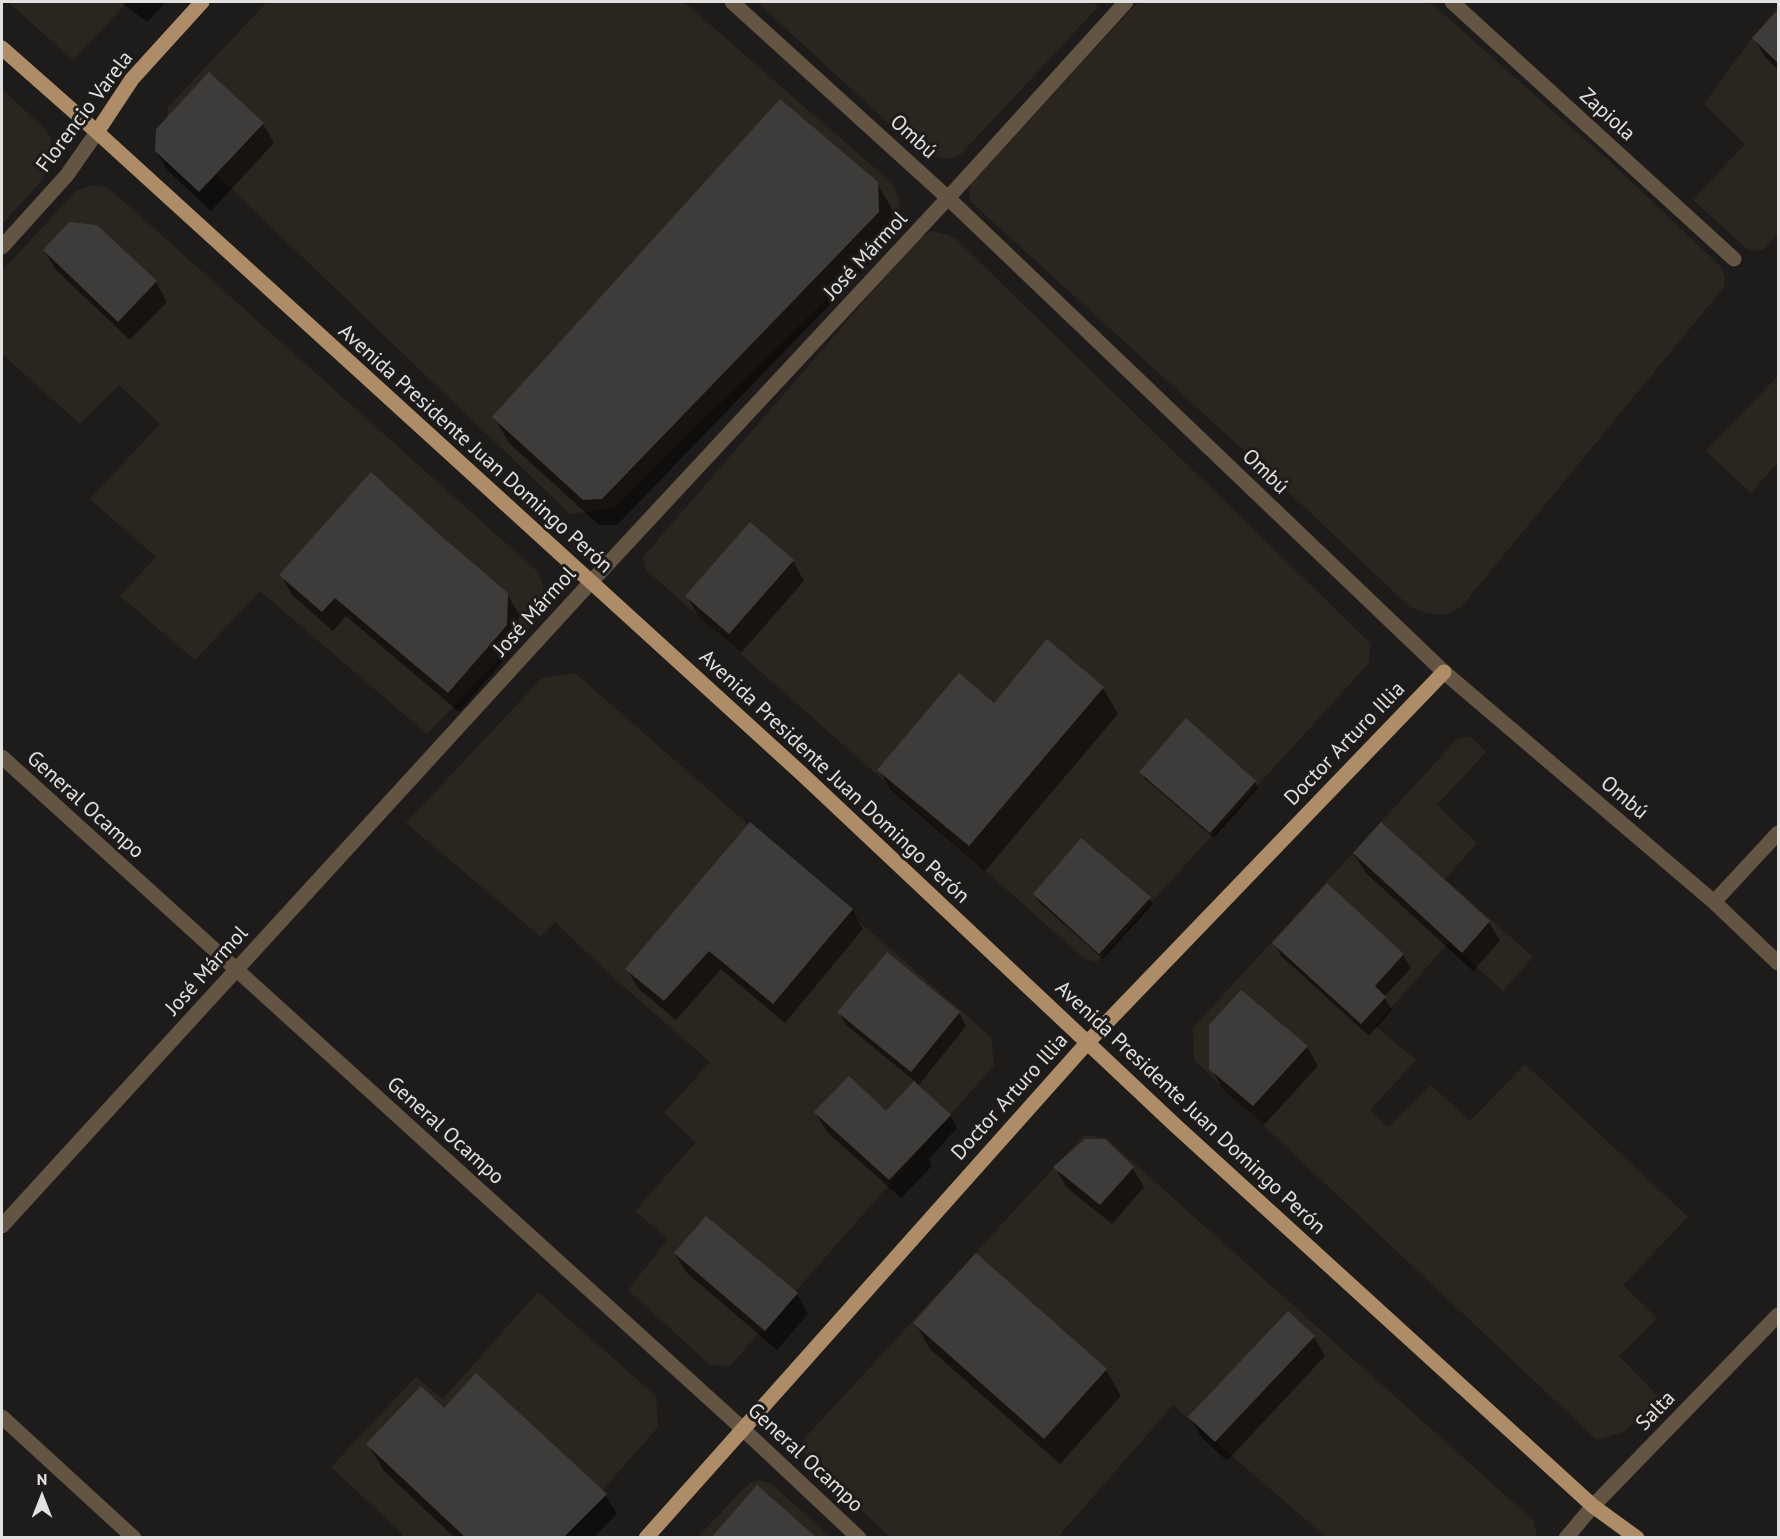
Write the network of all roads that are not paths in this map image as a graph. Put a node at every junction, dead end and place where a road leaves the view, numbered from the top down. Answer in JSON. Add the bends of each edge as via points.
{"nodes":[{"id":1,"x":202,"y":2,"type":"edge"},
{"id":2,"x":732,"y":2,"type":"edge"},
{"id":3,"x":1126,"y":2,"type":"edge"},
{"id":4,"x":1452,"y":2,"type":"edge"},
{"id":5,"x":2,"y":48,"type":"edge"},
{"id":6,"x":97,"y":132,"type":"junction"},
{"id":7,"x":948,"y":198,"type":"junction"},
{"id":8,"x":2,"y":247,"type":"edge"},
{"id":9,"x":1734,"y":259,"type":"dead end"},
{"id":10,"x":590,"y":583,"type":"junction"},
{"id":11,"x":1444,"y":672,"type":"junction"},
{"id":12,"x":2,"y":757,"type":"edge"},
{"id":13,"x":1779,"y":833,"type":"edge"},
{"id":14,"x":1714,"y":902,"type":"junction"},
{"id":15,"x":1779,"y":963,"type":"edge"},
{"id":16,"x":236,"y":971,"type":"junction"},
{"id":17,"x":1087,"y":1043,"type":"junction"},
{"id":18,"x":2,"y":1226,"type":"edge"},
{"id":19,"x":1779,"y":1315,"type":"edge"},
{"id":20,"x":2,"y":1417,"type":"edge"},
{"id":21,"x":744,"y":1430,"type":"junction"},
{"id":22,"x":1593,"y":1506,"type":"junction"},
{"id":23,"x":134,"y":1538,"type":"edge"},
{"id":24,"x":646,"y":1538,"type":"edge"},
{"id":25,"x":859,"y":1538,"type":"edge"},
{"id":26,"x":1566,"y":1538,"type":"edge"},
{"id":27,"x":1636,"y":1538,"type":"edge"}],
"edges":[{"from":1,"to":6,"type":"main road","name":"Florencio Varela","via":[[132,79]]},
{"from":2,"to":7,"type":"street","name":"Ombú"},
{"from":3,"to":7,"type":"street","name":"José Mármol"},
{"from":4,"to":9,"type":"street","name":"Zapiola"},
{"from":5,"to":6,"type":"main road","name":"Avenida Presidente Juan Domingo Perón"},
{"from":6,"to":8,"type":"street","name":"Florencio Varela","via":[[67,175]]},
{"from":6,"to":10,"type":"main road","name":"Avenida Presidente Juan Domingo Perón"},
{"from":7,"to":10,"type":"street","name":"José Mármol"},
{"from":7,"to":11,"type":"street","name":"Ombú"},
{"from":10,"to":16,"type":"street","name":"José Mármol"},
{"from":10,"to":17,"type":"main road","name":"Avenida Presidente Juan Domingo Perón","via":[[802,774]]},
{"from":11,"to":14,"type":"street","name":"Ombú"},
{"from":11,"to":17,"type":"main road","name":"Doctor Arturo Illia"},
{"from":12,"to":16,"type":"street","name":"General Ocampo"},
{"from":13,"to":14,"type":"street"},
{"from":14,"to":15,"type":"street","name":"Ombú"},
{"from":16,"to":18,"type":"street","name":"José Mármol"},
{"from":16,"to":21,"type":"street","name":"General Ocampo"},
{"from":17,"to":21,"type":"main road","name":"Doctor Arturo Illia"},
{"from":17,"to":22,"type":"main road","name":"Avenida Presidente Juan Domingo Perón"},
{"from":19,"to":22,"type":"street","name":"Salta"},
{"from":20,"to":23,"type":"street"},
{"from":21,"to":24,"type":"main road","name":"Doctor Arturo Illia"},
{"from":21,"to":25,"type":"street","name":"General Ocampo"},
{"from":22,"to":26,"type":"street","name":"Salta"},
{"from":22,"to":27,"type":"main road","name":"Avenida Presidente Juan Domingo Perón"}]}
